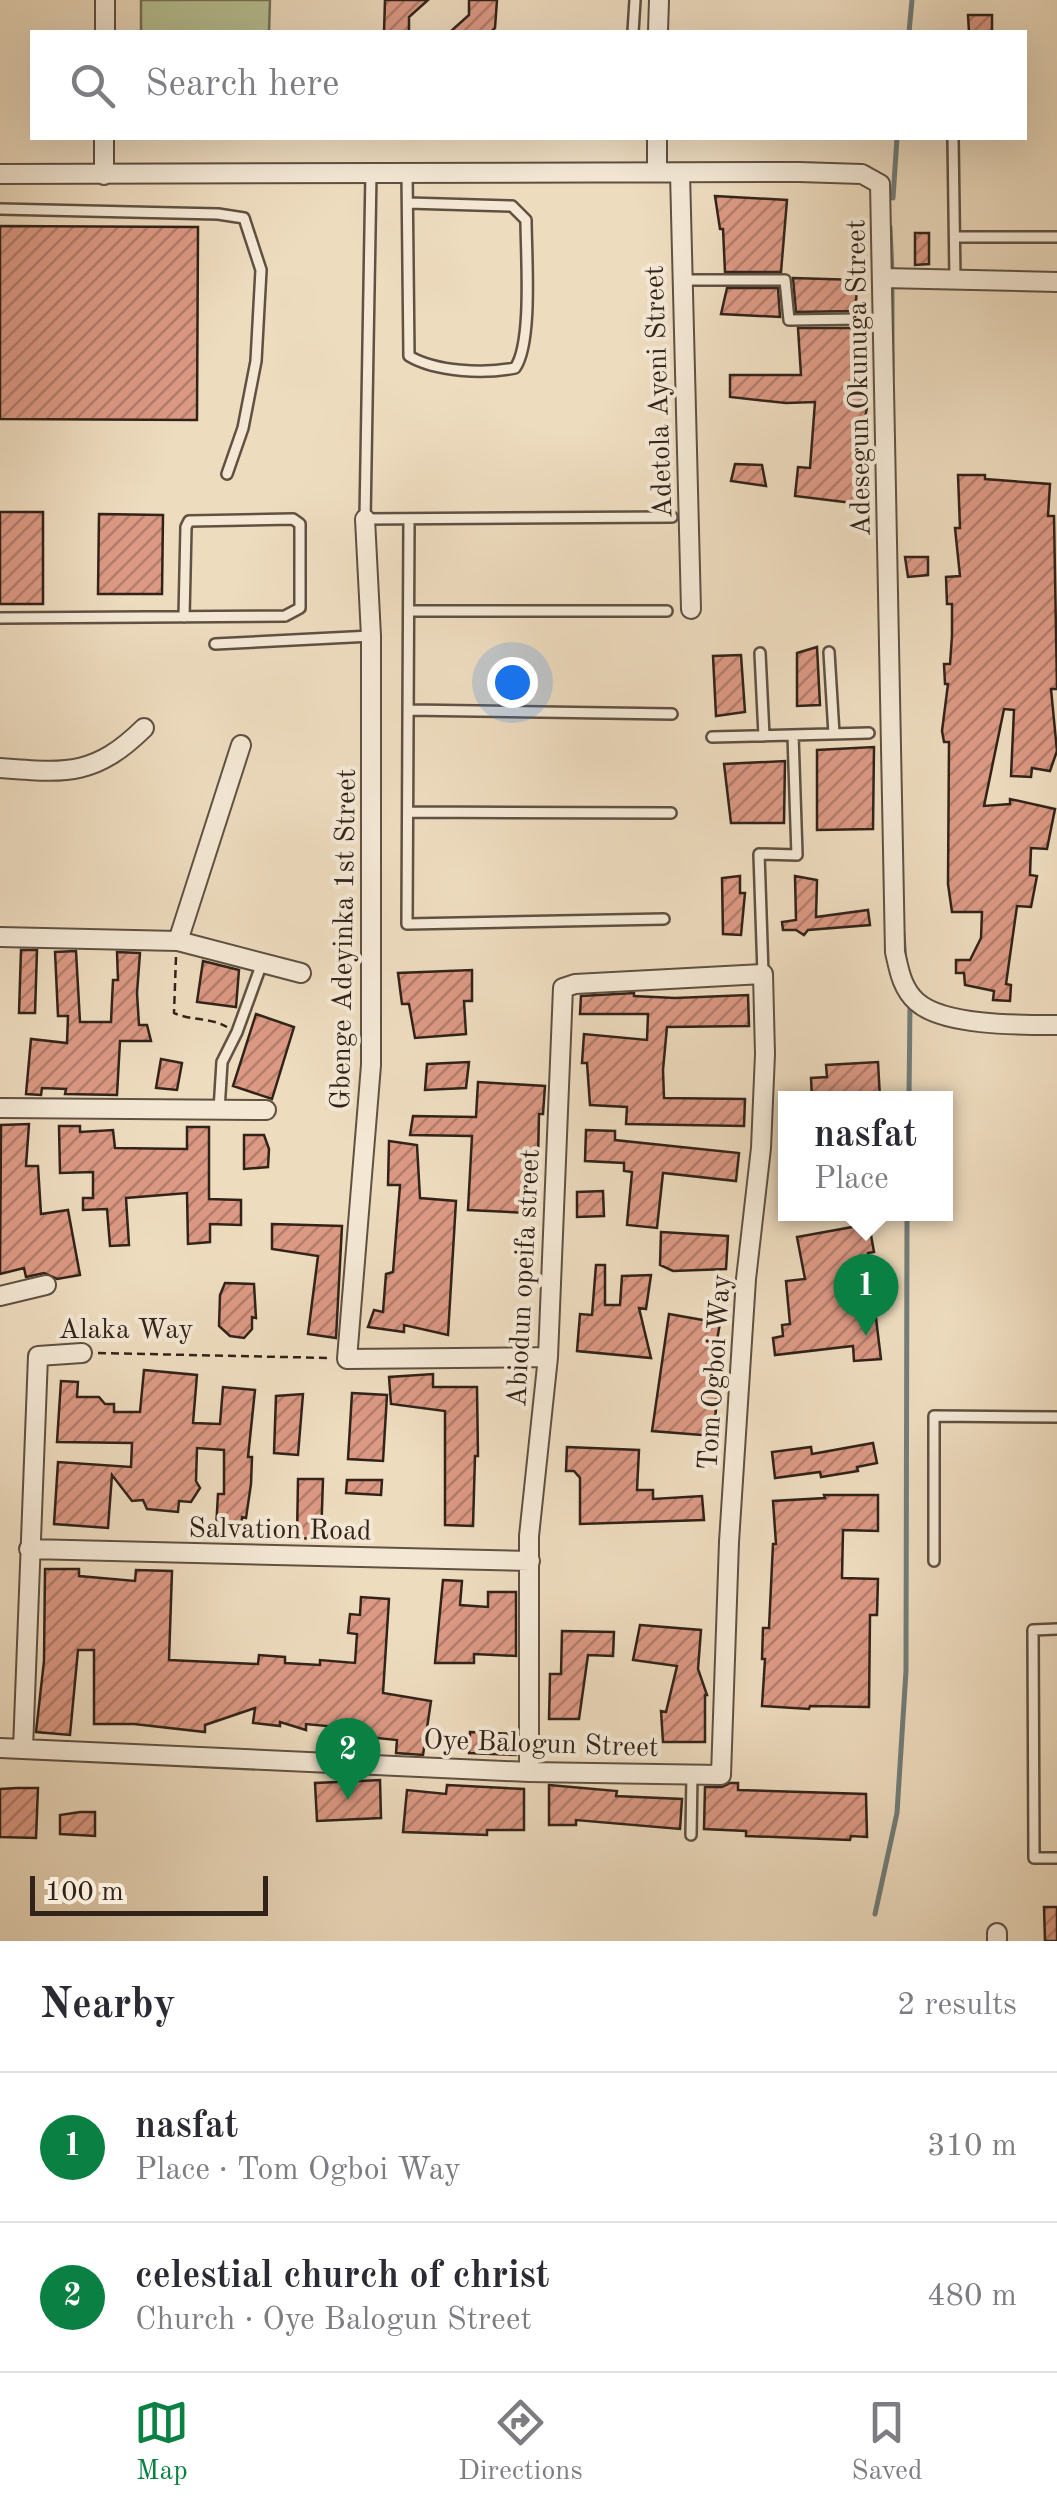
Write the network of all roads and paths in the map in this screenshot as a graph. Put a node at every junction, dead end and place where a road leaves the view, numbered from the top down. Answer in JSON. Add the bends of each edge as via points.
{"nodes":[{"id":1,"x":105,"y":0,"type":"edge"},
{"id":2,"x":635,"y":0,"type":"edge"},
{"id":3,"x":659,"y":0,"type":"edge"},
{"id":4,"x":105,"y":30,"type":"edge"},
{"id":5,"x":633,"y":30,"type":"edge"},
{"id":6,"x":658,"y":30,"type":"edge"},
{"id":7,"x":104,"y":140,"type":"edge"},
{"id":8,"x":657,"y":140,"type":"edge"},
{"id":9,"x":953,"y":140,"type":"edge"},
{"id":10,"x":657,"y":172,"type":"junction"},
{"id":11,"x":680,"y":172,"type":"junction"},
{"id":12,"x":372,"y":173,"type":"junction"},
{"id":13,"x":406,"y":173,"type":"junction"},
{"id":14,"x":0,"y":174,"type":"edge"},
{"id":15,"x":104,"y":176,"type":"junction"},
{"id":16,"x":408,"y":203,"type":"junction"},
{"id":17,"x":0,"y":208,"type":"edge"},
{"id":18,"x":954,"y":237,"type":"junction"},
{"id":19,"x":1057,"y":237,"type":"edge"},
{"id":20,"x":883,"y":278,"type":"junction"},
{"id":21,"x":681,"y":280,"type":"junction"},
{"id":22,"x":955,"y":280,"type":"junction"},
{"id":23,"x":1057,"y":282,"type":"edge"},
{"id":24,"x":860,"y":319,"type":"dead end"},
{"id":25,"x":227,"y":474,"type":"dead end"},
{"id":26,"x":672,"y":517,"type":"dead end"},
{"id":27,"x":364,"y":519,"type":"junction"},
{"id":28,"x":409,"y":520,"type":"junction"},
{"id":29,"x":691,"y":609,"type":"dead end"},
{"id":30,"x":410,"y":611,"type":"junction"},
{"id":31,"x":667,"y":611,"type":"dead end"},
{"id":32,"x":184,"y":617,"type":"junction"},
{"id":33,"x":0,"y":618,"type":"edge"},
{"id":34,"x":371,"y":636,"type":"junction"},
{"id":35,"x":215,"y":644,"type":"dead end"},
{"id":36,"x":830,"y":652,"type":"dead end"},
{"id":37,"x":760,"y":653,"type":"dead end"},
{"id":38,"x":409,"y":710,"type":"junction"},
{"id":39,"x":672,"y":714,"type":"dead end"},
{"id":40,"x":144,"y":728,"type":"dead end"},
{"id":41,"x":869,"y":733,"type":"dead end"},
{"id":42,"x":834,"y":734,"type":"junction"},
{"id":43,"x":793,"y":735,"type":"junction"},
{"id":44,"x":764,"y":736,"type":"junction"},
{"id":45,"x":712,"y":737,"type":"dead end"},
{"id":46,"x":241,"y":745,"type":"dead end"},
{"id":47,"x":0,"y":768,"type":"edge"},
{"id":48,"x":408,"y":812,"type":"junction"},
{"id":49,"x":671,"y":813,"type":"dead end"},
{"id":50,"x":664,"y":918,"type":"dead end"},
{"id":51,"x":0,"y":937,"type":"edge"},
{"id":52,"x":178,"y":940,"type":"junction"},
{"id":53,"x":262,"y":963,"type":"junction"},
{"id":54,"x":302,"y":974,"type":"dead end"},
{"id":55,"x":763,"y":974,"type":"junction"},
{"id":56,"x":1057,"y":1025,"type":"edge"},
{"id":57,"x":237,"y":1032,"type":"junction"},
{"id":58,"x":0,"y":1108,"type":"edge"},
{"id":59,"x":219,"y":1110,"type":"junction"},
{"id":60,"x":266,"y":1110,"type":"dead end"},
{"id":61,"x":46,"y":1285,"type":"dead end"},
{"id":62,"x":0,"y":1296,"type":"edge"},
{"id":63,"x":82,"y":1352,"type":"joint"},
{"id":64,"x":347,"y":1358,"type":"junction"},
{"id":65,"x":548,"y":1358,"type":"junction"},
{"id":66,"x":1057,"y":1417,"type":"edge"},
{"id":67,"x":29,"y":1549,"type":"junction"},
{"id":68,"x":530,"y":1561,"type":"junction"},
{"id":69,"x":934,"y":1561,"type":"dead end"},
{"id":70,"x":1057,"y":1629,"type":"edge"},
{"id":71,"x":0,"y":1748,"type":"edge"},
{"id":72,"x":23,"y":1750,"type":"junction"},
{"id":73,"x":528,"y":1772,"type":"junction"},
{"id":74,"x":692,"y":1774,"type":"junction"},
{"id":75,"x":721,"y":1775,"type":"joint"},
{"id":76,"x":691,"y":1835,"type":"dead end"},
{"id":77,"x":1057,"y":1858,"type":"edge"}],
"edges":[{"from":1,"to":4,"type":"street"},
{"from":2,"to":5,"type":"lane"},
{"from":3,"to":6,"type":"street"},
{"from":7,"to":15,"type":"street"},
{"from":8,"to":10,"type":"street"},
{"from":9,"to":18,"type":"lane"},
{"from":10,"to":11,"type":"street","name":"Adesegun Okunuga Street"},
{"from":10,"to":13,"type":"street","name":"Adesegun Okunuga Street"},
{"from":11,"to":20,"type":"street","name":"Adesegun Okunuga Street","via":[[862,174],[880,184]]},
{"from":11,"to":21,"type":"street","name":"Adetola Ayeni Street"},
{"from":12,"to":13,"type":"street","name":"Adesegun Okunuga Street"},
{"from":12,"to":15,"type":"street","name":"Adesegun Okunuga Street"},
{"from":12,"to":27,"type":"lane"},
{"from":13,"to":16,"type":"lane"},
{"from":14,"to":15,"type":"street","name":"Adesegun Okunuga Street"},
{"from":16,"to":16,"type":"lane","via":[[512,206],[526,220],[525,335],[515,368],[424,365],[409,356]]},
{"from":17,"to":25,"type":"lane","via":[[244,218],[261,270],[256,361]]},
{"from":18,"to":19,"type":"lane"},
{"from":18,"to":22,"type":"lane"},
{"from":20,"to":22,"type":"street"},
{"from":20,"to":56,"type":"street","name":"Adesegun Okunuga Street","via":[[894,952],[904,986],[938,1016]]},
{"from":21,"to":24,"type":"lane","via":[[785,280],[789,320]]},
{"from":21,"to":29,"type":"street","name":"Adetola Ayeni Street"},
{"from":22,"to":23,"type":"street"},
{"from":26,"to":28,"type":"lane"},
{"from":27,"to":28,"type":"lane"},
{"from":27,"to":34,"type":"street","name":"Gbenge Adeyinka 1st Street"},
{"from":28,"to":30,"type":"lane"},
{"from":30,"to":31,"type":"lane"},
{"from":30,"to":38,"type":"lane"},
{"from":32,"to":32,"type":"lane","via":[[294,613],[300,608],[300,524],[190,520]]},
{"from":32,"to":33,"type":"lane"},
{"from":34,"to":35,"type":"lane"},
{"from":34,"to":64,"type":"street","name":"Gbenge Adeyinka 1st Street","via":[[371,1065]]},
{"from":36,"to":42,"type":"lane"},
{"from":37,"to":44,"type":"lane"},
{"from":38,"to":39,"type":"lane"},
{"from":38,"to":48,"type":"lane"},
{"from":40,"to":47,"type":"street","via":[[90,768]]},
{"from":41,"to":42,"type":"lane"},
{"from":42,"to":43,"type":"lane"},
{"from":43,"to":44,"type":"lane"},
{"from":43,"to":55,"type":"lane","via":[[797,855],[759,854]]},
{"from":44,"to":45,"type":"lane"},
{"from":46,"to":52,"type":"street"},
{"from":48,"to":49,"type":"lane"},
{"from":48,"to":50,"type":"lane","via":[[407,924]]},
{"from":51,"to":52,"type":"street"},
{"from":52,"to":53,"type":"street"},
{"from":52,"to":57,"type":"path","via":[[174,1013],[210,1018]]},
{"from":53,"to":54,"type":"street"},
{"from":53,"to":57,"type":"lane"},
{"from":55,"to":65,"type":"street","name":"Abiodun opeifa street","via":[[563,988]]},
{"from":55,"to":75,"type":"street","name":"Tom Ogboi Way","via":[[761,1148],[729,1542]]},
{"from":57,"to":59,"type":"lane","via":[[222,1062]]},
{"from":58,"to":59,"type":"street"},
{"from":59,"to":60,"type":"street"},
{"from":61,"to":62,"type":"street"},
{"from":63,"to":64,"type":"path","name":"Alaka Way"},
{"from":63,"to":67,"type":"street","name":"Alaka Way","via":[[38,1356]]},
{"from":64,"to":65,"type":"street"},
{"from":65,"to":68,"type":"street","name":"Abiodun opeifa street"},
{"from":66,"to":69,"type":"lane","via":[[934,1416]]},
{"from":67,"to":68,"type":"street","name":"Salvation Road"},
{"from":67,"to":72,"type":"street","name":"Alaka Way"},
{"from":68,"to":73,"type":"street","name":"Abiodun opeifa street"},
{"from":70,"to":77,"type":"lane","via":[[1034,1630],[1034,1858]]},
{"from":71,"to":72,"type":"street","name":"Oye Balogun Street"},
{"from":72,"to":73,"type":"street","name":"Oye Balogun Street"},
{"from":73,"to":74,"type":"street","name":"Oye Balogun Street"},
{"from":74,"to":75,"type":"street","name":"Oye Balogun Street"},
{"from":74,"to":76,"type":"lane"}]}
